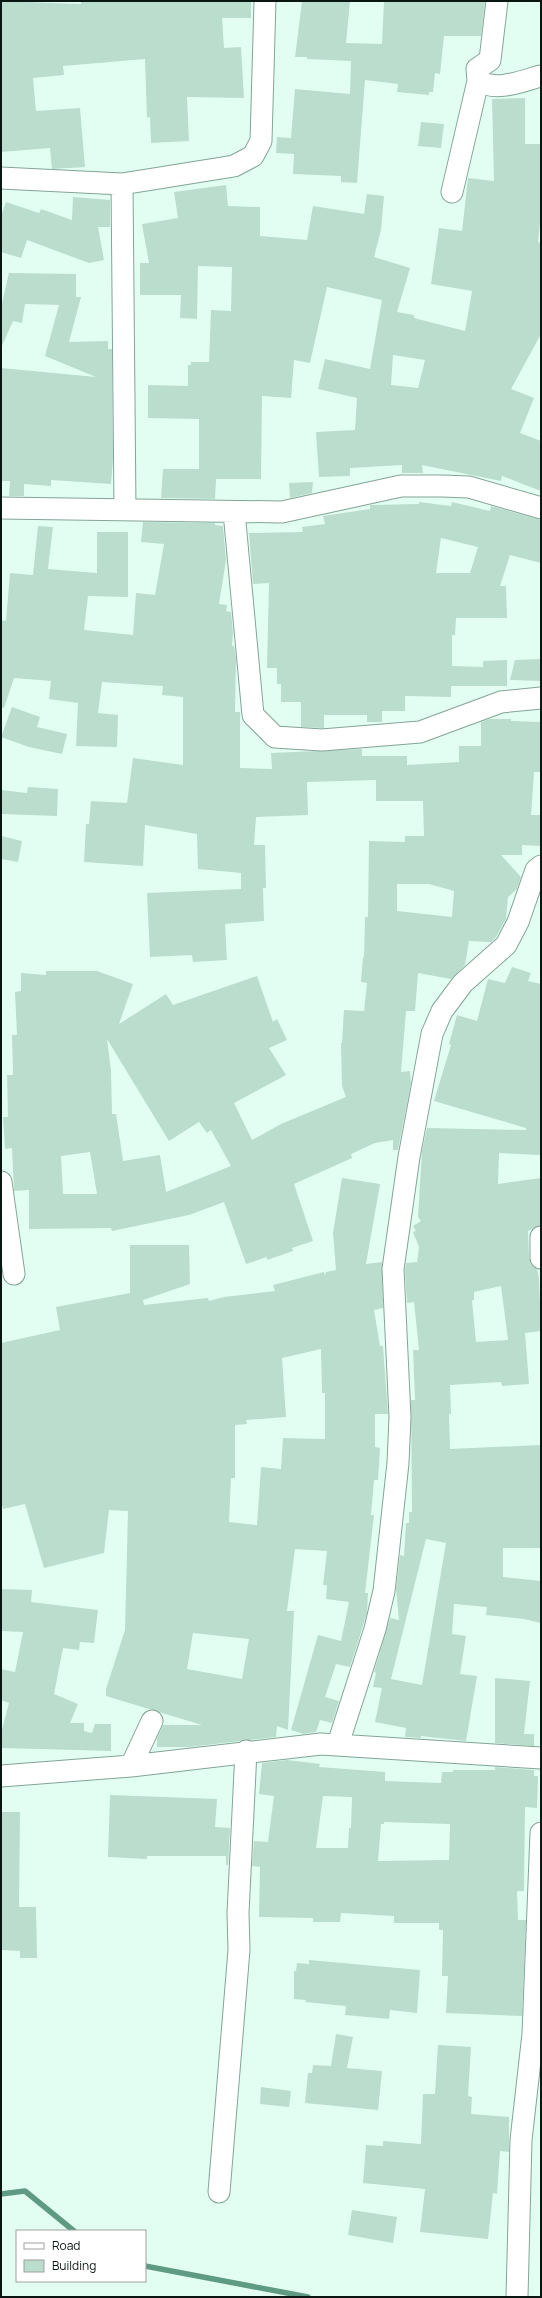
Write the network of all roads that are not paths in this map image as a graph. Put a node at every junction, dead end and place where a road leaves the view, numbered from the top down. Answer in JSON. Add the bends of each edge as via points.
{"nodes":[{"id":1,"x":266,"y":1,"type":"edge"},
{"id":2,"x":497,"y":1,"type":"edge"},
{"id":3,"x":541,"y":76,"type":"edge"},
{"id":4,"x":478,"y":81,"type":"junction"},
{"id":5,"x":1,"y":178,"type":"edge"},
{"id":6,"x":122,"y":184,"type":"junction"},
{"id":7,"x":452,"y":192,"type":"dead end"},
{"id":8,"x":540,"y":506,"type":"edge"},
{"id":9,"x":1,"y":508,"type":"edge"},
{"id":10,"x":125,"y":509,"type":"junction"},
{"id":11,"x":234,"y":512,"type":"junction"},
{"id":12,"x":541,"y":698,"type":"edge"},
{"id":13,"x":541,"y":866,"type":"edge"},
{"id":14,"x":1,"y":1182,"type":"edge"},
{"id":15,"x":541,"y":1237,"type":"edge"},
{"id":16,"x":541,"y":1258,"type":"edge"},
{"id":17,"x":14,"y":1274,"type":"dead end"},
{"id":18,"x":152,"y":1721,"type":"dead end"},
{"id":19,"x":338,"y":1744,"type":"junction"},
{"id":20,"x":246,"y":1751,"type":"junction"},
{"id":21,"x":541,"y":1758,"type":"edge"},
{"id":22,"x":131,"y":1766,"type":"junction"},
{"id":23,"x":1,"y":1776,"type":"edge"},
{"id":24,"x":541,"y":1833,"type":"edge"},
{"id":25,"x":220,"y":2192,"type":"dead end"},
{"id":26,"x":517,"y":2296,"type":"edge"}],
"edges":[{"from":1,"to":6,"type":"street","via":[[261,141],[253,156],[234,166]]},
{"from":2,"to":4,"type":"street","via":[[490,60],[477,69]]},
{"from":3,"to":4,"type":"street","via":[[501,86],[487,86]]},
{"from":4,"to":7,"type":"street"},
{"from":5,"to":6,"type":"street"},
{"from":6,"to":10,"type":"street"},
{"from":8,"to":11,"type":"street","via":[[469,487],[402,486],[282,512]]},
{"from":9,"to":10,"type":"street"},
{"from":10,"to":11,"type":"street"},
{"from":11,"to":12,"type":"street","via":[[253,715],[275,737],[322,740],[420,732],[501,702]]},
{"from":13,"to":19,"type":"street","via":[[536,870],[518,922],[506,945],[463,983],[442,1011],[432,1034],[409,1157],[393,1269],[400,1416],[398,1463],[384,1590],[375,1629]]},
{"from":14,"to":17,"type":"street"},
{"from":15,"to":16,"type":"street"},
{"from":18,"to":22,"type":"street"},
{"from":19,"to":20,"type":"street"},
{"from":19,"to":21,"type":"street"},
{"from":20,"to":22,"type":"street"},
{"from":20,"to":25,"type":"street","via":[[238,1913],[239,1950]]},
{"from":22,"to":23,"type":"street"},
{"from":24,"to":26,"type":"street","via":[[534,2034],[520,2140]]}]}
